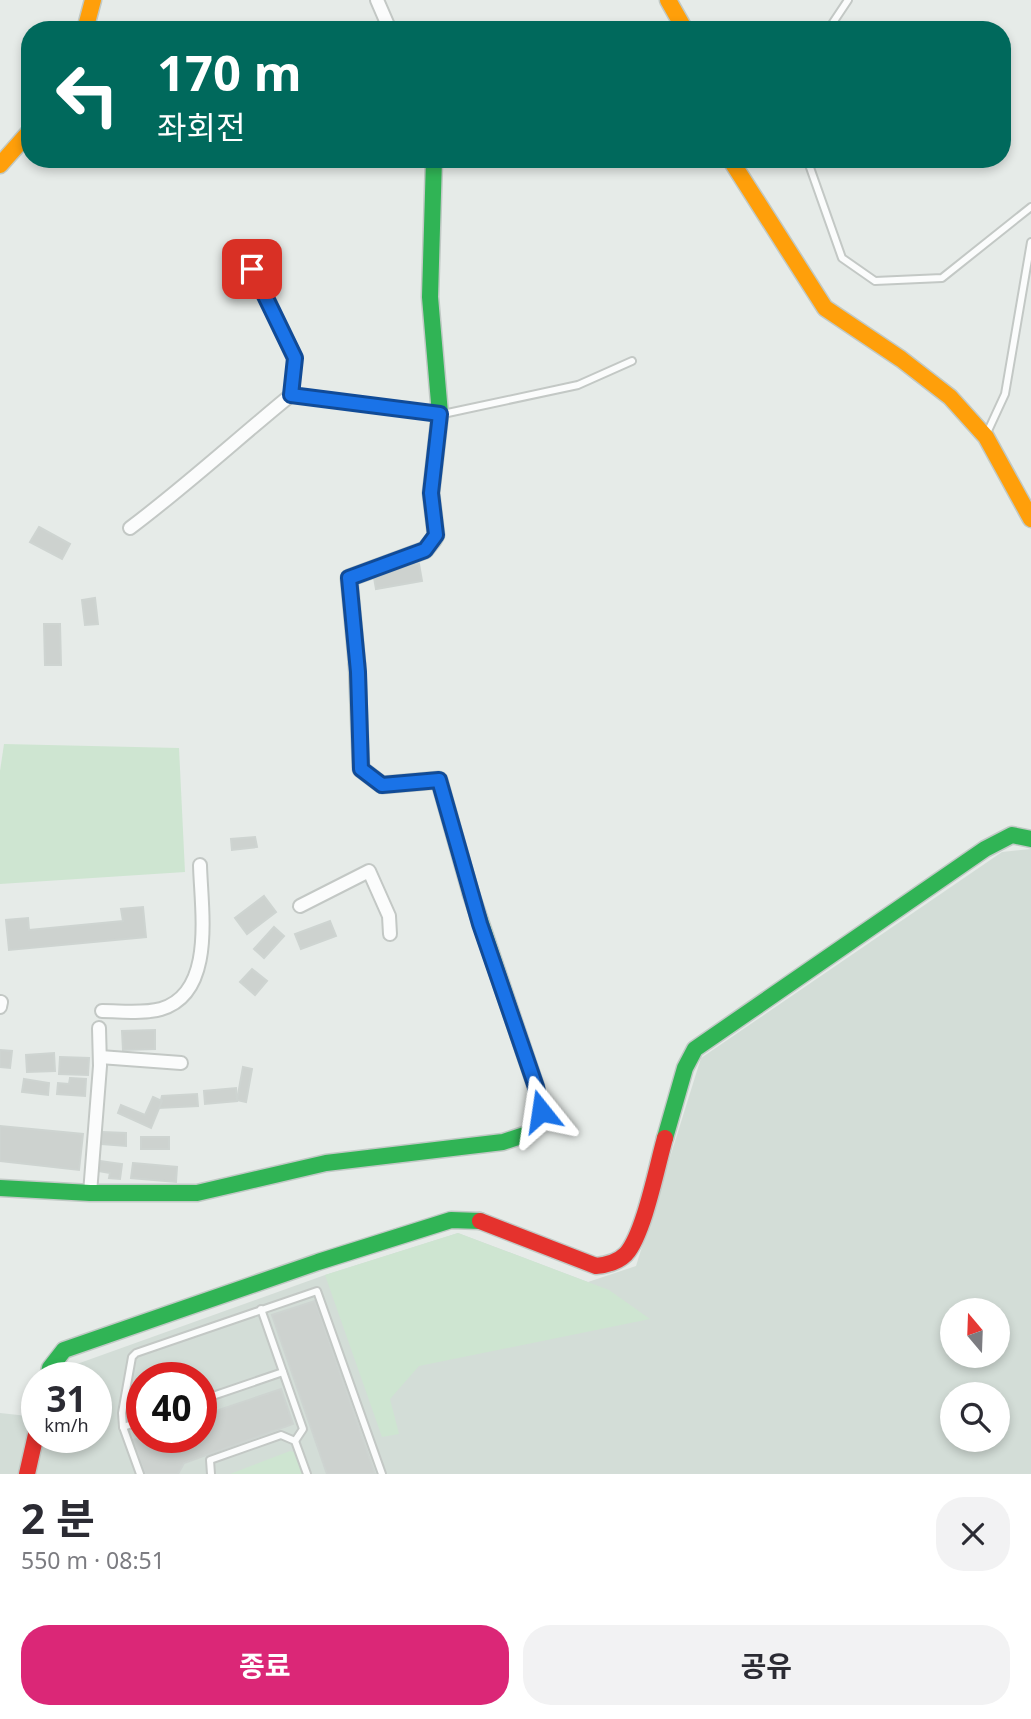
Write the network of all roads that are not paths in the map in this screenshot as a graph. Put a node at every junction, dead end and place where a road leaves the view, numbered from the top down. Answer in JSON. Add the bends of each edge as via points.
{"nodes":[{"id":1,"x":93,"y":0,"type":"edge"},
{"id":2,"x":377,"y":0,"type":"edge"},
{"id":3,"x":668,"y":0,"type":"edge"},
{"id":4,"x":848,"y":0,"type":"edge"},
{"id":5,"x":88,"y":21,"type":"edge"},
{"id":6,"x":386,"y":21,"type":"edge"},
{"id":7,"x":680,"y":21,"type":"edge"},
{"id":8,"x":834,"y":21,"type":"edge"},
{"id":9,"x":21,"y":141,"type":"edge"},
{"id":10,"x":0,"y":165,"type":"edge"},
{"id":11,"x":434,"y":168,"type":"edge"},
{"id":12,"x":736,"y":168,"type":"edge"},
{"id":13,"x":810,"y":168,"type":"edge"},
{"id":14,"x":1031,"y":207,"type":"edge"},
{"id":15,"x":1031,"y":242,"type":"edge"},
{"id":16,"x":252,"y":269,"type":"dead end"},
{"id":17,"x":632,"y":361,"type":"dead end"},
{"id":18,"x":291,"y":395,"type":"junction"},
{"id":19,"x":440,"y":414,"type":"junction"},
{"id":20,"x":986,"y":437,"type":"junction"},
{"id":21,"x":1031,"y":519,"type":"edge"},
{"id":22,"x":130,"y":528,"type":"dead end"},
{"id":23,"x":1031,"y":839,"type":"edge"},
{"id":24,"x":200,"y":865,"type":"dead end"},
{"id":25,"x":300,"y":906,"type":"dead end"},
{"id":26,"x":390,"y":934,"type":"dead end"},
{"id":27,"x":102,"y":1011,"type":"dead end"},
{"id":28,"x":99,"y":1028,"type":"dead end"},
{"id":29,"x":100,"y":1057,"type":"junction"},
{"id":30,"x":181,"y":1063,"type":"dead end"},
{"id":31,"x":0,"y":1188,"type":"edge"},
{"id":32,"x":90,"y":1193,"type":"junction"},
{"id":33,"x":261,"y":1309,"type":"junction"},
{"id":34,"x":55,"y":1362,"type":"edge"},
{"id":35,"x":283,"y":1372,"type":"junction"},
{"id":36,"x":217,"y":1395,"type":"edge"},
{"id":37,"x":126,"y":1426,"type":"edge"},
{"id":38,"x":123,"y":1427,"type":"junction"},
{"id":39,"x":295,"y":1441,"type":"junction"},
{"id":40,"x":32,"y":1453,"type":"edge"},
{"id":41,"x":27,"y":1474,"type":"edge"},
{"id":42,"x":140,"y":1474,"type":"edge"},
{"id":43,"x":211,"y":1474,"type":"edge"},
{"id":44,"x":307,"y":1474,"type":"edge"},
{"id":45,"x":382,"y":1474,"type":"edge"}],
"edges":[{"from":1,"to":5,"type":"street"},
{"from":2,"to":6,"type":"street"},
{"from":3,"to":7,"type":"street"},
{"from":4,"to":8,"type":"lane"},
{"from":9,"to":10,"type":"street"},
{"from":11,"to":19,"type":"street","via":[[430,297]]},
{"from":12,"to":20,"type":"street","via":[[825,307],[950,397]]},
{"from":13,"to":14,"type":"lane","via":[[842,258],[874,281],[942,278]]},
{"from":15,"to":20,"type":"lane","via":[[1005,394]]},
{"from":16,"to":18,"type":"street","via":[[295,358]]},
{"from":17,"to":19,"type":"lane","via":[[578,385]]},
{"from":18,"to":19,"type":"street"},
{"from":18,"to":22,"type":"street"},
{"from":19,"to":32,"type":"street","via":[[431,493],[436,535],[425,550],[349,578],[361,769],[382,785],[439,780],[541,1111],[530,1133],[503,1142],[326,1163],[197,1193]]},
{"from":20,"to":21,"type":"street"},
{"from":23,"to":34,"type":"street","via":[[1012,835],[985,849],[695,1049],[685,1069],[636,1240],[625,1258],[596,1266],[476,1219],[451,1220],[64,1350]]},
{"from":24,"to":27,"type":"street","via":[[201,954],[198,971],[182,999],[160,1009]]},
{"from":25,"to":26,"type":"street","via":[[369,871],[389,916]]},
{"from":28,"to":29,"type":"street"},
{"from":29,"to":30,"type":"street"},
{"from":29,"to":32,"type":"street"},
{"from":31,"to":32,"type":"street"},
{"from":33,"to":35,"type":"lane"},
{"from":33,"to":38,"type":"lane","via":[[136,1353]]},
{"from":33,"to":45,"type":"lane","via":[[317,1291]]},
{"from":35,"to":36,"type":"lane"},
{"from":35,"to":39,"type":"lane","via":[[303,1429]]},
{"from":37,"to":38,"type":"lane"},
{"from":38,"to":42,"type":"lane"},
{"from":39,"to":43,"type":"lane","via":[[281,1435],[210,1460]]},
{"from":39,"to":44,"type":"lane"},
{"from":40,"to":41,"type":"street"}]}
